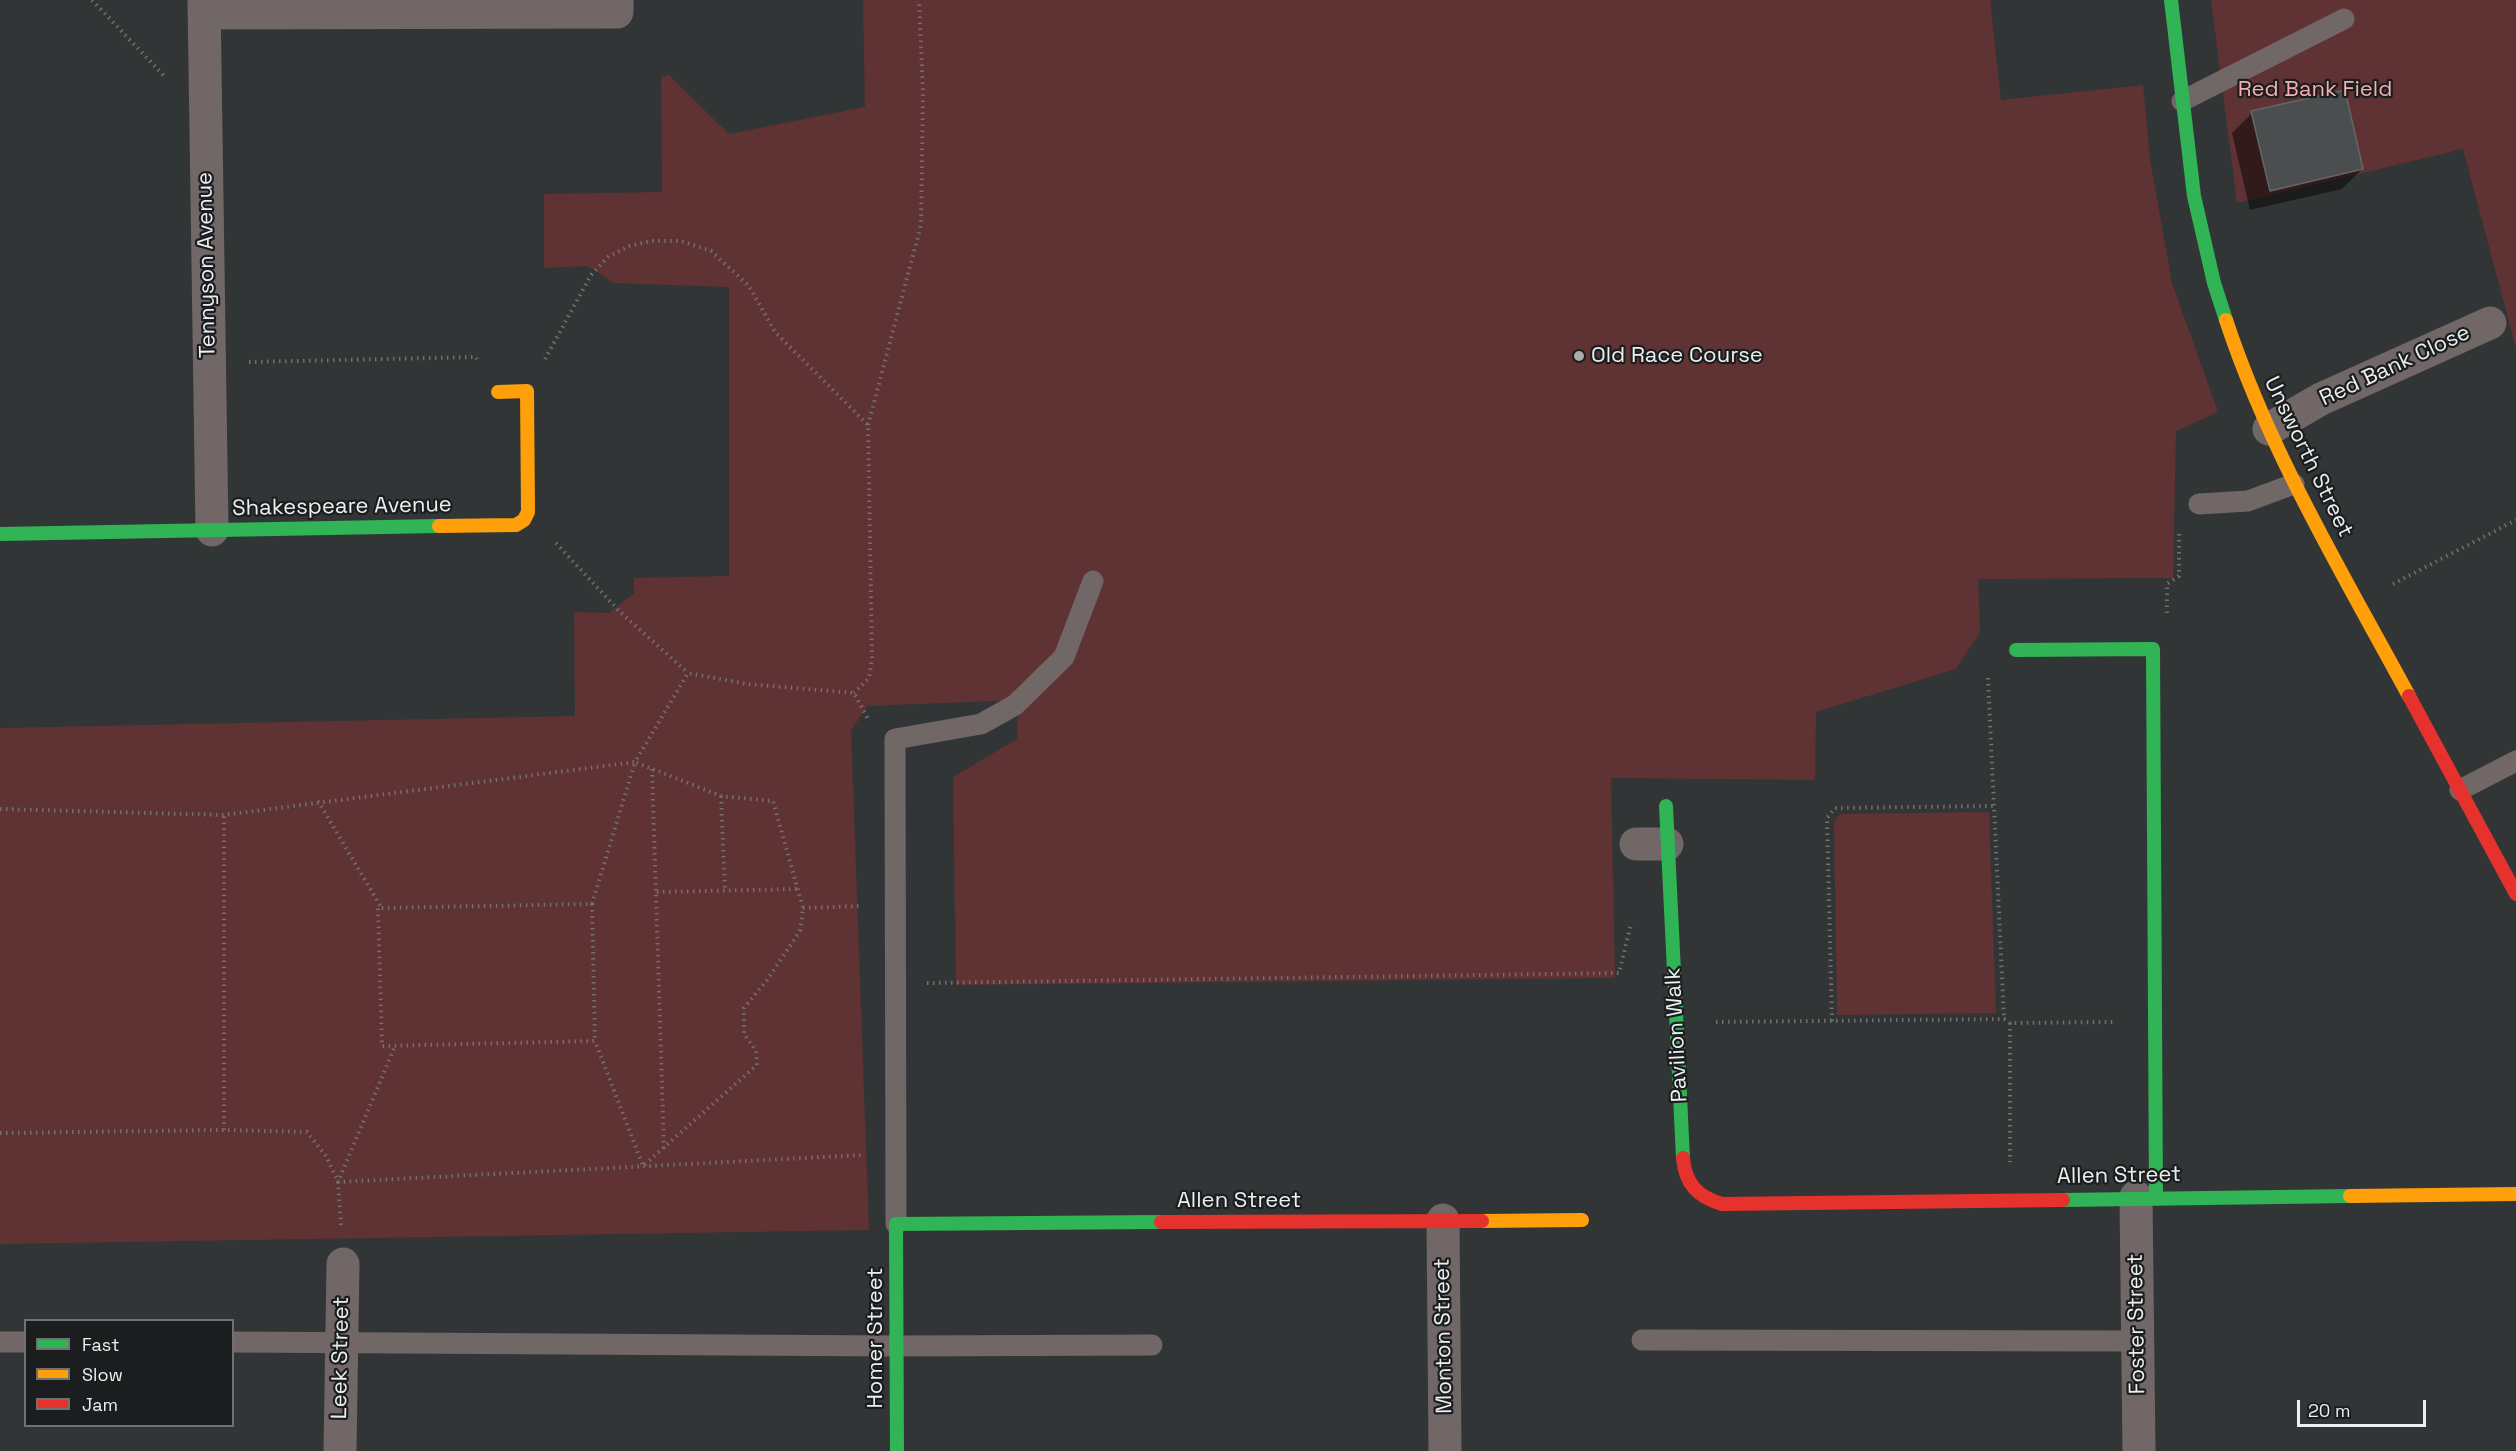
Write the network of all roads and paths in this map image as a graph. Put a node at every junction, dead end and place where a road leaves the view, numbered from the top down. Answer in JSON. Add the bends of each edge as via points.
{"nodes":[{"id":1,"x":92,"y":0,"type":"edge"},
{"id":2,"x":617,"y":0,"type":"edge"},
{"id":3,"x":919,"y":0,"type":"edge"},
{"id":4,"x":2171,"y":0,"type":"edge"},
{"id":5,"x":204,"y":6,"type":"edge"},
{"id":6,"x":2344,"y":19,"type":"dead end"},
{"id":7,"x":2182,"y":101,"type":"junction"},
{"id":8,"x":204,"y":118,"type":"junction"},
{"id":9,"x":2490,"y":322,"type":"dead end"},
{"id":10,"x":209,"y":363,"type":"junction"},
{"id":11,"x":527,"y":391,"type":"junction"},
{"id":12,"x":498,"y":392,"type":"joint"},
{"id":13,"x":868,"y":425,"type":"junction"},
{"id":14,"x":2269,"y":429,"type":"junction"},
{"id":15,"x":2294,"y":484,"type":"junction"},
{"id":16,"x":2199,"y":504,"type":"joint"},
{"id":17,"x":528,"y":512,"type":"junction"},
{"id":18,"x":2516,"y":520,"type":"edge"},
{"id":19,"x":212,"y":530,"type":"junction"},
{"id":20,"x":0,"y":534,"type":"edge"},
{"id":21,"x":1093,"y":581,"type":"dead end"},
{"id":22,"x":2358,"y":602,"type":"junction"},
{"id":23,"x":2153,"y":649,"type":"junction"},
{"id":24,"x":2016,"y":650,"type":"joint"},
{"id":25,"x":688,"y":673,"type":"junction"},
{"id":26,"x":854,"y":693,"type":"junction"},
{"id":27,"x":895,"y":739,"type":"junction"},
{"id":28,"x":2516,"y":761,"type":"edge"},
{"id":29,"x":635,"y":762,"type":"junction"},
{"id":30,"x":652,"y":769,"type":"junction"},
{"id":31,"x":2460,"y":790,"type":"junction"},
{"id":32,"x":721,"y":796,"type":"junction"},
{"id":33,"x":318,"y":801,"type":"junction"},
{"id":34,"x":1666,"y":806,"type":"dead end"},
{"id":35,"x":1993,"y":806,"type":"junction"},
{"id":36,"x":0,"y":809,"type":"edge"},
{"id":37,"x":224,"y":815,"type":"junction"},
{"id":38,"x":798,"y":889,"type":"junction"},
{"id":39,"x":725,"y":890,"type":"junction"},
{"id":40,"x":657,"y":892,"type":"junction"},
{"id":41,"x":2516,"y":894,"type":"edge"},
{"id":42,"x":1670,"y":898,"type":"junction"},
{"id":43,"x":592,"y":904,"type":"junction"},
{"id":44,"x":896,"y":905,"type":"junction"},
{"id":45,"x":382,"y":908,"type":"junction"},
{"id":46,"x":803,"y":908,"type":"junction"},
{"id":47,"x":896,"y":983,"type":"junction"},
{"id":48,"x":2004,"y":1019,"type":"junction"},
{"id":49,"x":1832,"y":1021,"type":"junction"},
{"id":50,"x":1677,"y":1022,"type":"junction"},
{"id":51,"x":2154,"y":1022,"type":"junction"},
{"id":52,"x":2010,"y":1023,"type":"junction"},
{"id":53,"x":595,"y":1041,"type":"junction"},
{"id":54,"x":395,"y":1046,"type":"junction"},
{"id":55,"x":224,"y":1130,"type":"junction"},
{"id":56,"x":0,"y":1133,"type":"edge"},
{"id":57,"x":664,"y":1148,"type":"junction"},
{"id":58,"x":896,"y":1153,"type":"junction"},
{"id":59,"x":644,"y":1166,"type":"junction"},
{"id":60,"x":338,"y":1182,"type":"junction"},
{"id":61,"x":2516,"y":1194,"type":"edge"},
{"id":62,"x":2146,"y":1197,"type":"junction"},
{"id":63,"x":2010,"y":1199,"type":"junction"},
{"id":64,"x":1722,"y":1204,"type":"joint"},
{"id":65,"x":1443,"y":1220,"type":"junction"},
{"id":66,"x":1582,"y":1220,"type":"dead end"},
{"id":67,"x":896,"y":1224,"type":"junction"},
{"id":68,"x":343,"y":1264,"type":"dead end"},
{"id":69,"x":1642,"y":1340,"type":"dead end"},
{"id":70,"x":2138,"y":1341,"type":"junction"},
{"id":71,"x":0,"y":1342,"type":"edge"},
{"id":72,"x":24,"y":1342,"type":"edge"},
{"id":73,"x":234,"y":1342,"type":"edge"},
{"id":74,"x":341,"y":1342,"type":"junction"},
{"id":75,"x":1152,"y":1345,"type":"dead end"},
{"id":76,"x":897,"y":1346,"type":"junction"},
{"id":77,"x":340,"y":1451,"type":"edge"},
{"id":78,"x":897,"y":1451,"type":"edge"},
{"id":79,"x":1445,"y":1451,"type":"edge"},
{"id":80,"x":2139,"y":1451,"type":"edge"}],
"edges":[{"from":1,"to":8,"type":"path"},
{"from":2,"to":5,"type":"street","via":[[617,12]]},
{"from":3,"to":13,"type":"path","via":[[923,93],[921,225]]},
{"from":4,"to":7,"type":"street","name":"Unsworth Street"},
{"from":5,"to":8,"type":"street","name":"Tennyson Avenue"},
{"from":6,"to":7,"type":"lane"},
{"from":7,"to":14,"type":"street","name":"Unsworth Street","via":[[2194,196],[2214,283],[2243,371]]},
{"from":8,"to":10,"type":"street","name":"Tennyson Avenue"},
{"from":9,"to":14,"type":"street","name":"Red Bank Close","via":[[2321,399]]},
{"from":10,"to":12,"type":"path","via":[[476,357]]},
{"from":10,"to":19,"type":"street","name":"Tennyson Avenue"},
{"from":11,"to":12,"type":"street"},
{"from":11,"to":13,"type":"path","via":[[591,275],[608,257],[628,246],[681,241],[711,251],[749,286],[775,332]]},
{"from":11,"to":17,"type":"street"},
{"from":13,"to":26,"type":"path","via":[[872,659],[869,678]]},
{"from":14,"to":15,"type":"street","name":"Unsworth Street"},
{"from":15,"to":16,"type":"lane","via":[[2248,501]]},
{"from":15,"to":22,"type":"street","name":"Unsworth Street"},
{"from":16,"to":23,"type":"path","via":[[2179,525],[2180,576],[2168,584],[2167,627]]},
{"from":17,"to":19,"type":"street","name":"Shakespeare Avenue","via":[[516,525]]},
{"from":17,"to":25,"type":"path","via":[[620,612]]},
{"from":18,"to":22,"type":"path"},
{"from":19,"to":20,"type":"street","name":"Shakespeare Avenue"},
{"from":21,"to":27,"type":"lane","via":[[1064,657],[1015,705],[981,724]]},
{"from":22,"to":31,"type":"street","name":"Unsworth Street"},
{"from":23,"to":24,"type":"street"},
{"from":23,"to":51,"type":"street"},
{"from":24,"to":35,"type":"path","via":[[1987,670]]},
{"from":25,"to":26,"type":"path","via":[[747,684]]},
{"from":25,"to":29,"type":"path"},
{"from":26,"to":27,"type":"path","via":[[868,719]]},
{"from":27,"to":44,"type":"lane"},
{"from":28,"to":31,"type":"lane"},
{"from":29,"to":30,"type":"path"},
{"from":29,"to":33,"type":"path"},
{"from":29,"to":43,"type":"path"},
{"from":30,"to":32,"type":"path"},
{"from":30,"to":40,"type":"path"},
{"from":31,"to":41,"type":"street","name":"Unsworth Street"},
{"from":32,"to":38,"type":"path","via":[[773,801]]},
{"from":32,"to":39,"type":"path"},
{"from":33,"to":37,"type":"path"},
{"from":33,"to":45,"type":"path"},
{"from":34,"to":42,"type":"street","name":"Pavilion Walk","via":[[1651,844]]},
{"from":35,"to":48,"type":"path"},
{"from":35,"to":49,"type":"path","via":[[1834,808],[1827,818]]},
{"from":36,"to":37,"type":"path"},
{"from":37,"to":55,"type":"path"},
{"from":38,"to":39,"type":"path"},
{"from":38,"to":46,"type":"path"},
{"from":39,"to":40,"type":"path"},
{"from":40,"to":57,"type":"path"},
{"from":42,"to":47,"type":"path","via":[[1636,901],[1619,973]]},
{"from":42,"to":50,"type":"street","name":"Pavilion Walk"},
{"from":43,"to":45,"type":"path"},
{"from":43,"to":53,"type":"path"},
{"from":44,"to":46,"type":"path"},
{"from":44,"to":47,"type":"lane"},
{"from":45,"to":54,"type":"path","via":[[378,908],[382,1046]]},
{"from":46,"to":57,"type":"path","via":[[800,931],[744,1008],[744,1034],[756,1052],[757,1065]]},
{"from":47,"to":58,"type":"lane"},
{"from":48,"to":49,"type":"path"},
{"from":48,"to":52,"type":"path"},
{"from":49,"to":50,"type":"path"},
{"from":50,"to":64,"type":"street","name":"Pavilion Walk","via":[[1683,1162],[1688,1184],[1702,1199]]},
{"from":51,"to":52,"type":"path"},
{"from":51,"to":62,"type":"street"},
{"from":52,"to":63,"type":"path"},
{"from":53,"to":54,"type":"path"},
{"from":53,"to":59,"type":"path"},
{"from":54,"to":60,"type":"path"},
{"from":55,"to":56,"type":"path"},
{"from":55,"to":60,"type":"path","via":[[307,1132],[326,1156]]},
{"from":57,"to":59,"type":"path"},
{"from":58,"to":59,"type":"path"},
{"from":58,"to":67,"type":"lane"},
{"from":59,"to":60,"type":"path"},
{"from":61,"to":62,"type":"street","name":"Allen Street"},
{"from":62,"to":63,"type":"street","name":"Allen Street"},
{"from":62,"to":70,"type":"street","name":"Foster Street"},
{"from":63,"to":64,"type":"street","name":"Allen Street"},
{"from":65,"to":66,"type":"street","name":"Allen Street"},
{"from":65,"to":67,"type":"street","name":"Allen Street"},
{"from":65,"to":79,"type":"street","name":"Monton Street"},
{"from":67,"to":76,"type":"street","name":"Homer Street"},
{"from":68,"to":74,"type":"street","name":"Leek Street"},
{"from":69,"to":70,"type":"lane"},
{"from":70,"to":80,"type":"street","name":"Foster Street"},
{"from":71,"to":72,"type":"lane"},
{"from":73,"to":74,"type":"lane"},
{"from":74,"to":76,"type":"lane"},
{"from":74,"to":77,"type":"street","name":"Leek Street"},
{"from":75,"to":76,"type":"lane"},
{"from":76,"to":78,"type":"street","name":"Homer Street"}]}
